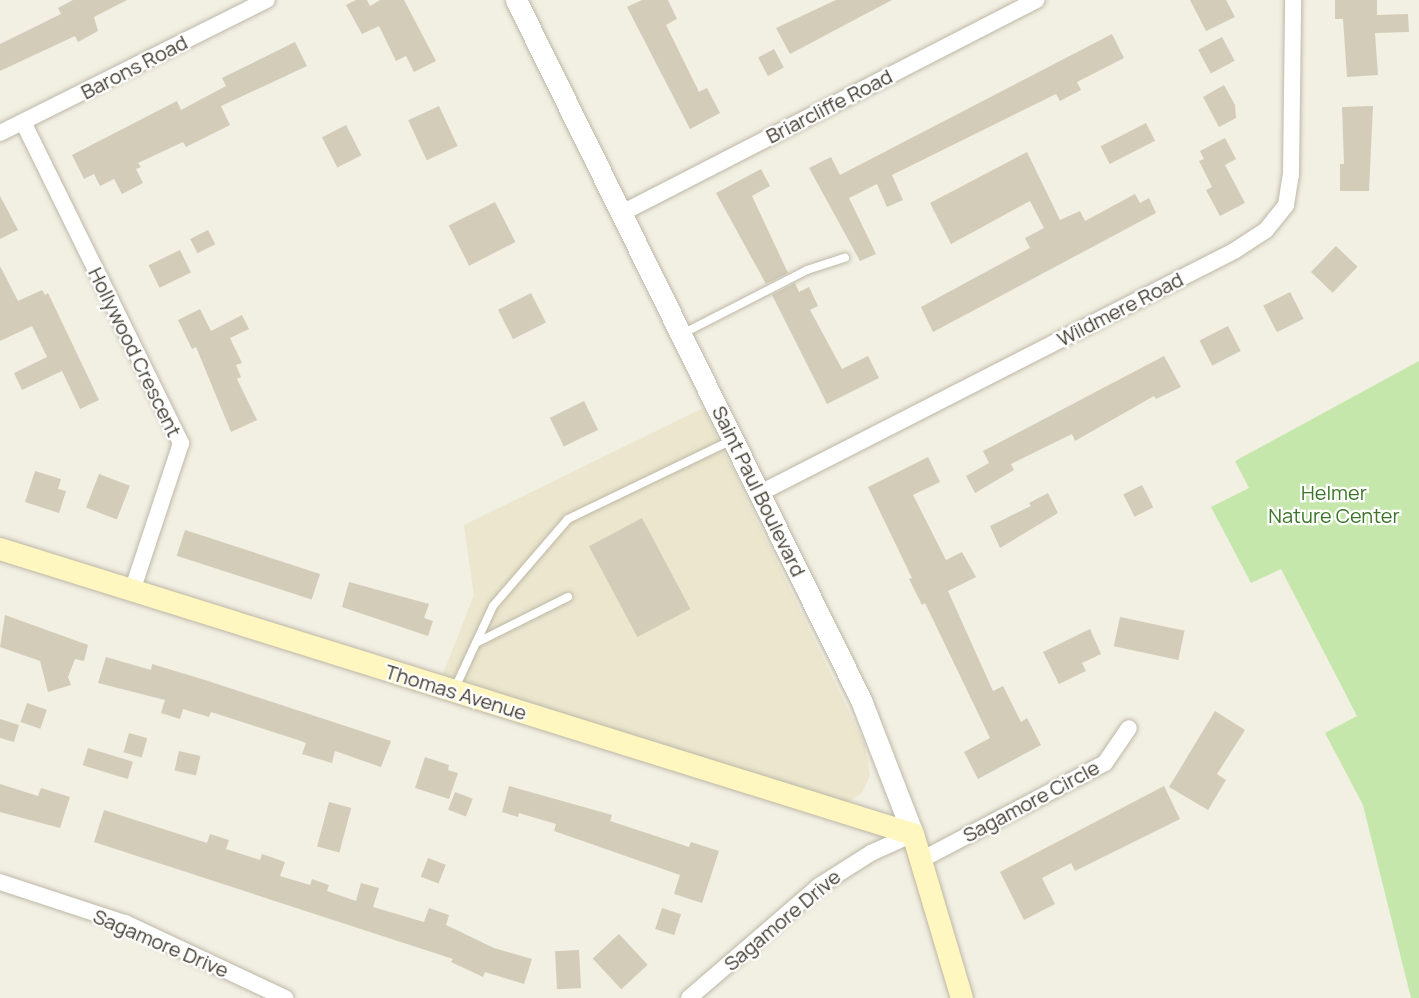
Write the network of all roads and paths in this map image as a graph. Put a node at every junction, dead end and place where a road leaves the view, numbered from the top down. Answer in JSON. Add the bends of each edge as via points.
{"nodes":[{"id":1,"x":267,"y":0,"type":"edge"},
{"id":2,"x":516,"y":0,"type":"edge"},
{"id":3,"x":1036,"y":0,"type":"edge"},
{"id":4,"x":1293,"y":0,"type":"edge"},
{"id":5,"x":23,"y":122,"type":"junction"},
{"id":6,"x":0,"y":133,"type":"edge"},
{"id":7,"x":622,"y":213,"type":"junction"},
{"id":8,"x":845,"y":258,"type":"dead end"},
{"id":9,"x":682,"y":334,"type":"junction"},
{"id":10,"x":734,"y":439,"type":"junction"},
{"id":11,"x":760,"y":493,"type":"junction"},
{"id":12,"x":0,"y":549,"type":"edge"},
{"id":13,"x":132,"y":591,"type":"junction"},
{"id":14,"x":568,"y":597,"type":"dead end"},
{"id":15,"x":476,"y":644,"type":"junction"},
{"id":16,"x":454,"y":692,"type":"junction"},
{"id":17,"x":1129,"y":728,"type":"dead end"},
{"id":18,"x":913,"y":834,"type":"junction"},
{"id":19,"x":921,"y":860,"type":"junction"},
{"id":20,"x":0,"y":882,"type":"edge"},
{"id":21,"x":285,"y":998,"type":"edge"},
{"id":22,"x":689,"y":998,"type":"edge"},
{"id":23,"x":962,"y":998,"type":"edge"}],
"edges":[{"from":1,"to":5,"type":"street","name":"Barons Road"},
{"from":2,"to":7,"type":"street","name":"Saint Paul Boulevard"},
{"from":3,"to":7,"type":"street","name":"Briarcliffe Road"},
{"from":4,"to":11,"type":"street","name":"Wildmere Road","via":[[1291,175],[1286,205],[1266,230],[1234,251]]},
{"from":5,"to":6,"type":"street","name":"Barons Road"},
{"from":5,"to":13,"type":"street","name":"Hollywood Crescent","via":[[181,442]]},
{"from":7,"to":9,"type":"street","name":"Saint Paul Boulevard"},
{"from":8,"to":9,"type":"lane","via":[[807,270]]},
{"from":9,"to":10,"type":"street","name":"Saint Paul Boulevard"},
{"from":10,"to":11,"type":"street","name":"Saint Paul Boulevard"},
{"from":10,"to":15,"type":"lane","via":[[568,519],[494,606]]},
{"from":11,"to":18,"type":"street","name":"Saint Paul Boulevard","via":[[861,700]]},
{"from":12,"to":13,"type":"main road","name":"Thomas Avenue"},
{"from":13,"to":16,"type":"main road","name":"Thomas Avenue"},
{"from":14,"to":15,"type":"lane"},
{"from":15,"to":16,"type":"lane"},
{"from":16,"to":18,"type":"main road","name":"Thomas Avenue"},
{"from":17,"to":19,"type":"street","name":"Sagamore Circle","via":[[1105,763]]},
{"from":18,"to":19,"type":"main road","name":"Saint Paul Boulevard"},
{"from":18,"to":22,"type":"street","name":"Sagamore Drive","via":[[871,853],[819,886]]},
{"from":19,"to":23,"type":"main road","name":"Saint Paul Boulevard"},
{"from":20,"to":21,"type":"street","name":"Sagamore Drive","via":[[125,923]]}]}
